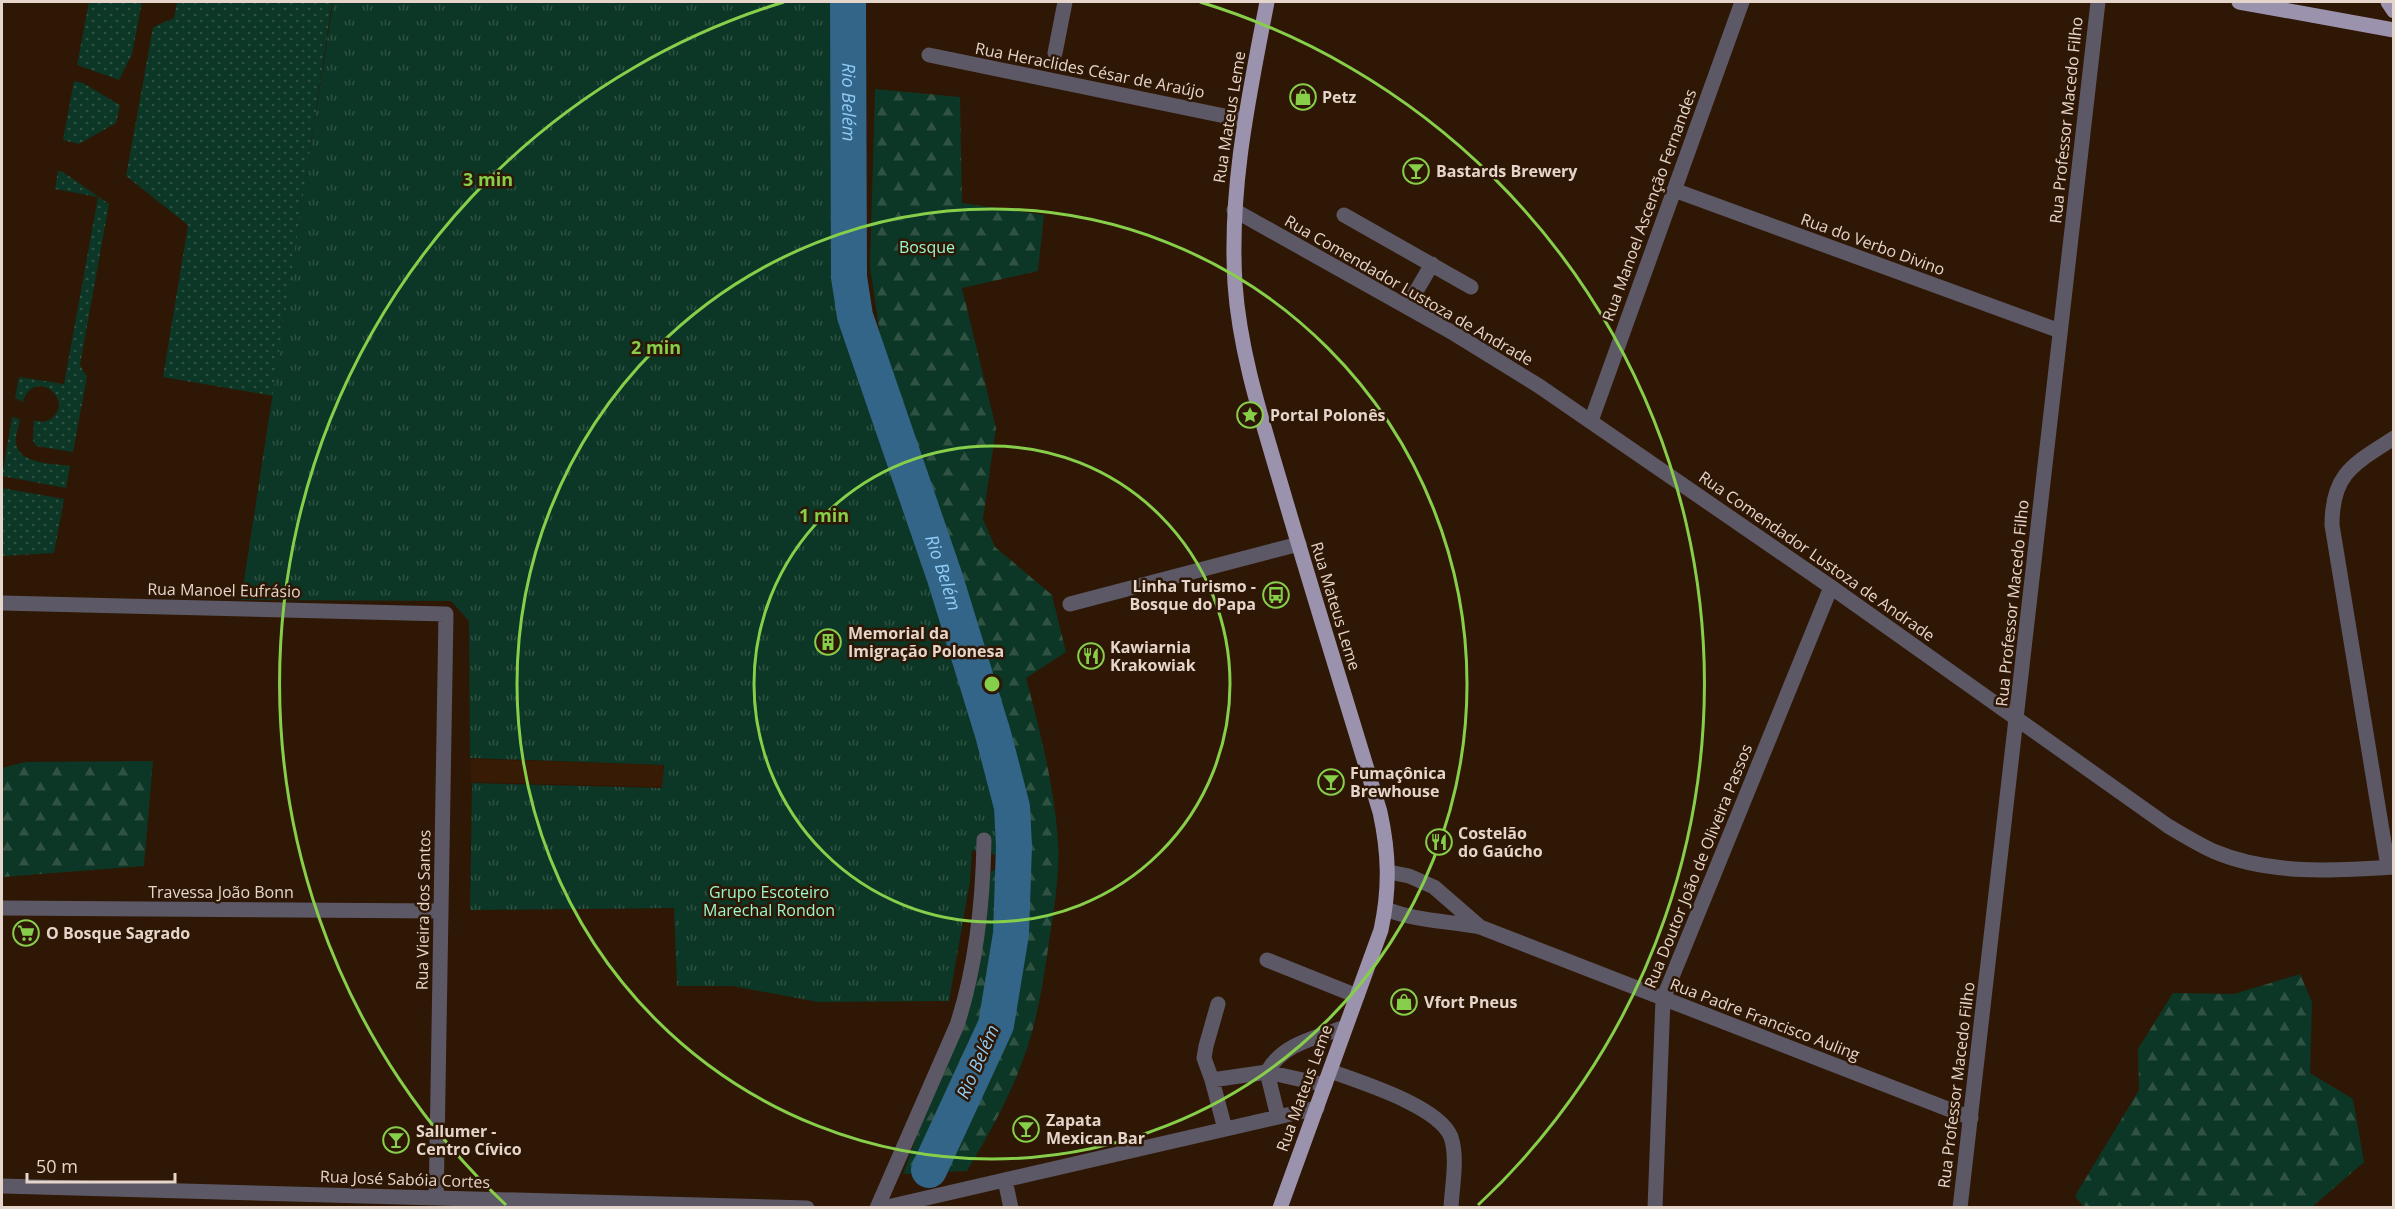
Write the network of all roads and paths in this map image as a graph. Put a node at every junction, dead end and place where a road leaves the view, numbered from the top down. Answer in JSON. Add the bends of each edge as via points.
{"nodes":[{"id":1,"x":1065,"y":2,"type":"edge"},
{"id":2,"x":1267,"y":2,"type":"edge"},
{"id":3,"x":1742,"y":2,"type":"edge"},
{"id":4,"x":2098,"y":2,"type":"edge"},
{"id":5,"x":2239,"y":2,"type":"edge"},
{"id":6,"x":2388,"y":2,"type":"edge"},
{"id":7,"x":2394,"y":11,"type":"edge"},
{"id":8,"x":2394,"y":30,"type":"edge"},
{"id":9,"x":1055,"y":53,"type":"dead end"},
{"id":10,"x":929,"y":55,"type":"dead end"},
{"id":11,"x":1244,"y":120,"type":"junction"},
{"id":12,"x":1674,"y":190,"type":"junction"},
{"id":13,"x":1234,"y":210,"type":"junction"},
{"id":14,"x":1344,"y":215,"type":"dead end"},
{"id":15,"x":1432,"y":264,"type":"junction"},
{"id":16,"x":1471,"y":287,"type":"dead end"},
{"id":17,"x":1407,"y":307,"type":"junction"},
{"id":18,"x":2060,"y":331,"type":"junction"},
{"id":19,"x":1591,"y":421,"type":"junction"},
{"id":20,"x":2394,"y":438,"type":"edge"},
{"id":21,"x":1299,"y":544,"type":"junction"},
{"id":22,"x":1831,"y":587,"type":"junction"},
{"id":23,"x":2,"y":603,"type":"edge"},
{"id":24,"x":1070,"y":604,"type":"dead end"},
{"id":25,"x":446,"y":614,"type":"joint"},
{"id":26,"x":2017,"y":718,"type":"junction"},
{"id":27,"x":984,"y":840,"type":"dead end"},
{"id":28,"x":2391,"y":867,"type":"edge"},
{"id":29,"x":1389,"y":872,"type":"junction"},
{"id":30,"x":2,"y":908,"type":"edge"},
{"id":31,"x":1386,"y":909,"type":"junction"},
{"id":32,"x":441,"y":911,"type":"junction"},
{"id":33,"x":1480,"y":927,"type":"junction"},
{"id":34,"x":1267,"y":960,"type":"dead end"},
{"id":35,"x":1357,"y":996,"type":"junction"},
{"id":36,"x":1663,"y":999,"type":"junction"},
{"id":37,"x":1218,"y":1004,"type":"dead end"},
{"id":38,"x":1345,"y":1027,"type":"junction"},
{"id":39,"x":1267,"y":1071,"type":"junction"},
{"id":40,"x":1327,"y":1078,"type":"junction"},
{"id":41,"x":1212,"y":1080,"type":"junction"},
{"id":42,"x":1317,"y":1108,"type":"junction"},
{"id":43,"x":1278,"y":1117,"type":"junction"},
{"id":44,"x":1971,"y":1118,"type":"junction"},
{"id":45,"x":1225,"y":1129,"type":"junction"},
{"id":46,"x":1005,"y":1180,"type":"junction"},
{"id":47,"x":2,"y":1186,"type":"edge"},
{"id":48,"x":436,"y":1203,"type":"edge"},
{"id":49,"x":707,"y":1206,"type":"edge"},
{"id":50,"x":807,"y":1208,"type":"edge"},
{"id":51,"x":877,"y":1208,"type":"edge"},
{"id":52,"x":884,"y":1208,"type":"edge"},
{"id":53,"x":1011,"y":1208,"type":"edge"},
{"id":54,"x":1280,"y":1208,"type":"edge"},
{"id":55,"x":1451,"y":1208,"type":"edge"},
{"id":56,"x":1655,"y":1208,"type":"edge"},
{"id":57,"x":1960,"y":1208,"type":"edge"}],
"edges":[{"from":1,"to":9,"type":"street"},
{"from":2,"to":11,"type":"main road","name":"Rua Mateus Leme"},
{"from":3,"to":12,"type":"street","name":"Rua Manoel Ascenção Fernandes"},
{"from":4,"to":18,"type":"street","name":"Rua Professor Macedo Filho"},
{"from":5,"to":8,"type":"main road"},
{"from":6,"to":7,"type":"main road"},
{"from":10,"to":11,"type":"street","name":"Rua Heraclides César de Araújo"},
{"from":11,"to":13,"type":"main road","name":"Rua Mateus Leme"},
{"from":12,"to":18,"type":"street","name":"Rua do Verbo Divino"},
{"from":12,"to":19,"type":"street","name":"Rua Manoel Ascenção Fernandes"},
{"from":13,"to":17,"type":"street","name":"Rua Comendador Lustoza de Andrade"},
{"from":13,"to":21,"type":"main road","name":"Rua Mateus Leme","via":[[1240,329],[1255,397]]},
{"from":14,"to":15,"type":"street"},
{"from":15,"to":16,"type":"street"},
{"from":15,"to":17,"type":"street"},
{"from":17,"to":19,"type":"street","name":"Rua Comendador Lustoza de Andrade","via":[[1501,361]]},
{"from":18,"to":26,"type":"street","name":"Rua Professor Macedo Filho"},
{"from":19,"to":22,"type":"street","name":"Rua Comendador Lustoza de Andrade"},
{"from":20,"to":28,"type":"street","via":[[2349,470],[2336,487],[2332,505],[2332,525]]},
{"from":21,"to":24,"type":"street"},
{"from":21,"to":29,"type":"main road","name":"Rua Mateus Leme","via":[[1380,812]]},
{"from":22,"to":26,"type":"street","name":"Rua Comendador Lustoza de Andrade"},
{"from":22,"to":36,"type":"street","name":"Rua Doutor João de Oliveira Passos"},
{"from":23,"to":25,"type":"street","name":"Rua Manoel Eufrásio"},
{"from":25,"to":32,"type":"street","name":"Rua Vieira dos Santos"},
{"from":26,"to":28,"type":"street","name":"Rua Comendador Lustoza de Andrade","via":[[2168,826],[2214,852],[2282,868]]},
{"from":26,"to":44,"type":"street","name":"Rua Professor Macedo Filho"},
{"from":27,"to":51,"type":"street","via":[[983,877],[965,1000]]},
{"from":29,"to":31,"type":"main road","name":"Rua Mateus Leme"},
{"from":29,"to":33,"type":"street","name":"Rua Padre Francisco Auling","via":[[1429,884]]},
{"from":30,"to":32,"type":"street","name":"Travessa João Bonn"},
{"from":31,"to":33,"type":"street","name":"Rua Padre Francisco Auling","via":[[1405,917]]},
{"from":31,"to":35,"type":"main road","name":"Rua Mateus Leme"},
{"from":32,"to":48,"type":"street","name":"Rua Vieira dos Santos"},
{"from":33,"to":36,"type":"street","name":"Rua Padre Francisco Auling"},
{"from":34,"to":35,"type":"street"},
{"from":35,"to":38,"type":"main road","name":"Rua Mateus Leme"},
{"from":36,"to":44,"type":"street","name":"Rua Padre Francisco Auling"},
{"from":36,"to":56,"type":"street","name":"Rua Doutor João de Oliveira Passos"},
{"from":37,"to":41,"type":"street","via":[[1204,1058]]},
{"from":38,"to":39,"type":"street","via":[[1282,1051]]},
{"from":38,"to":40,"type":"main road","name":"Rua Mateus Leme"},
{"from":39,"to":40,"type":"street"},
{"from":39,"to":41,"type":"street"},
{"from":39,"to":43,"type":"street"},
{"from":40,"to":42,"type":"main road","name":"Rua Mateus Leme"},
{"from":40,"to":55,"type":"street","via":[[1400,1098],[1436,1119],[1450,1137],[1454,1163]]},
{"from":41,"to":45,"type":"street"},
{"from":42,"to":43,"type":"street"},
{"from":42,"to":54,"type":"main road","name":"Rua Mateus Leme"},
{"from":43,"to":45,"type":"street"},
{"from":44,"to":57,"type":"street","name":"Rua Professor Macedo Filho"},
{"from":45,"to":46,"type":"street"},
{"from":46,"to":52,"type":"street"},
{"from":46,"to":53,"type":"street"},
{"from":47,"to":48,"type":"street","name":"Rua José Sabóia Cortes"},
{"from":48,"to":49,"type":"street","name":"Rua José Sabóia Cortes"},
{"from":49,"to":50,"type":"street","name":"Rua José Sabóia Cortes"}]}
